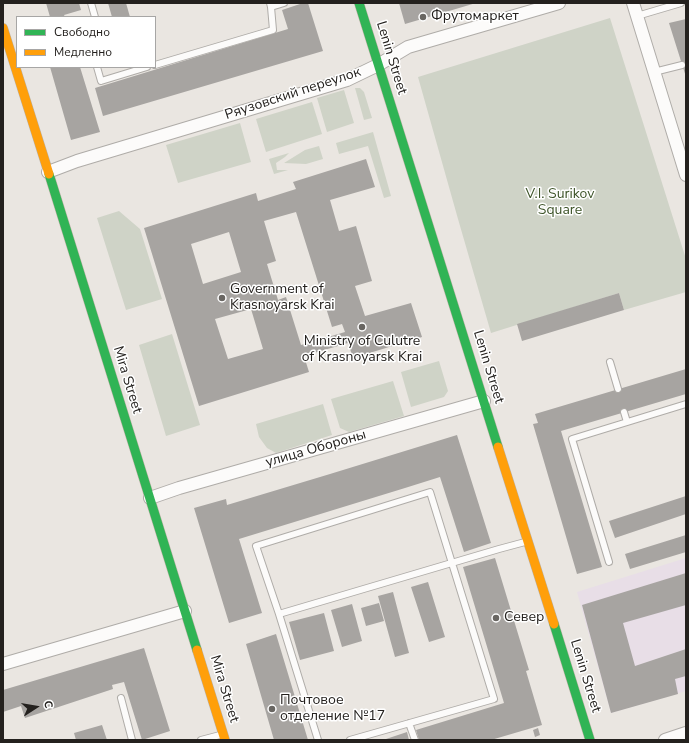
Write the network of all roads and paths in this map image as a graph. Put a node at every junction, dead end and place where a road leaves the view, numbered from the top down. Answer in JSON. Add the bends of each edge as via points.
{"nodes":[{"id":1,"x":91,"y":3,"type":"edge"},
{"id":2,"x":284,"y":3,"type":"edge"},
{"id":3,"x":359,"y":3,"type":"edge"},
{"id":4,"x":559,"y":3,"type":"edge"},
{"id":5,"x":633,"y":3,"type":"edge"},
{"id":6,"x":681,"y":3,"type":"edge"},
{"id":7,"x":271,"y":5,"type":"edge"},
{"id":8,"x":95,"y":16,"type":"edge"},
{"id":9,"x":637,"y":16,"type":"junction"},
{"id":10,"x":3,"y":28,"type":"edge"},
{"id":11,"x":6,"y":47,"type":"edge"},
{"id":12,"x":156,"y":65,"type":"edge"},
{"id":13,"x":378,"y":65,"type":"junction"},
{"id":14,"x":682,"y":65,"type":"dead end"},
{"id":15,"x":97,"y":68,"type":"edge"},
{"id":16,"x":144,"y":68,"type":"edge"},
{"id":17,"x":654,"y":72,"type":"junction"},
{"id":18,"x":48,"y":172,"type":"junction"},
{"id":19,"x":686,"y":175,"type":"edge"},
{"id":20,"x":610,"y":362,"type":"dead end"},
{"id":21,"x":618,"y":390,"type":"dead end"},
{"id":22,"x":484,"y":401,"type":"junction"},
{"id":23,"x":686,"y":404,"type":"edge"},
{"id":24,"x":624,"y":412,"type":"dead end"},
{"id":25,"x":626,"y":422,"type":"junction"},
{"id":26,"x":150,"y":498,"type":"junction"},
{"id":27,"x":528,"y":541,"type":"junction"},
{"id":28,"x":609,"y":562,"type":"dead end"},
{"id":29,"x":452,"y":563,"type":"junction"},
{"id":30,"x":185,"y":611,"type":"junction"},
{"id":31,"x":279,"y":614,"type":"junction"},
{"id":32,"x":3,"y":664,"type":"edge"},
{"id":33,"x":121,"y":698,"type":"dead end"},
{"id":34,"x":409,"y":723,"type":"junction"},
{"id":35,"x":686,"y":734,"type":"edge"},
{"id":36,"x":224,"y":737,"type":"edge"},
{"id":37,"x":132,"y":740,"type":"edge"},
{"id":38,"x":201,"y":740,"type":"edge"},
{"id":39,"x":318,"y":740,"type":"edge"},
{"id":40,"x":350,"y":740,"type":"edge"},
{"id":41,"x":414,"y":740,"type":"edge"},
{"id":42,"x":590,"y":740,"type":"edge"},
{"id":43,"x":665,"y":740,"type":"edge"}],
"edges":[{"from":1,"to":8,"type":"lane"},
{"from":2,"to":7,"type":"lane"},
{"from":3,"to":13,"type":"main road","name":"Lenin Street"},
{"from":4,"to":13,"type":"street","name":"Ряузовский переулок","via":[[408,47]]},
{"from":5,"to":9,"type":"street"},
{"from":6,"to":9,"type":"lane"},
{"from":7,"to":12,"type":"lane","via":[[273,30]]},
{"from":9,"to":17,"type":"street"},
{"from":10,"to":11,"type":"main road","name":"Mira Street"},
{"from":11,"to":18,"type":"main road","name":"Mira Street"},
{"from":13,"to":18,"type":"street","name":"Ряузовский переулок","via":[[347,80]]},
{"from":13,"to":22,"type":"main road","name":"Lenin Street"},
{"from":14,"to":17,"type":"lane"},
{"from":15,"to":16,"type":"lane","via":[[101,81]]},
{"from":17,"to":19,"type":"street"},
{"from":18,"to":26,"type":"main road","name":"Mira Street"},
{"from":20,"to":21,"type":"lane"},
{"from":22,"to":26,"type":"street","name":"улица Обороны"},
{"from":22,"to":27,"type":"main road","name":"Lenin Street"},
{"from":23,"to":25,"type":"lane"},
{"from":24,"to":25,"type":"lane"},
{"from":25,"to":28,"type":"lane","via":[[572,439]]},
{"from":26,"to":30,"type":"main road","name":"Mira Street"},
{"from":27,"to":29,"type":"lane"},
{"from":27,"to":42,"type":"main road","name":"Lenin Street"},
{"from":29,"to":31,"type":"lane"},
{"from":29,"to":31,"type":"lane","via":[[430,492],[256,546]]},
{"from":29,"to":34,"type":"lane","via":[[494,699]]},
{"from":30,"to":32,"type":"street"},
{"from":30,"to":36,"type":"main road","name":"Mira Street"},
{"from":31,"to":39,"type":"lane"},
{"from":33,"to":37,"type":"lane"},
{"from":34,"to":40,"type":"lane"},
{"from":34,"to":41,"type":"lane"},
{"from":35,"to":43,"type":"street"},
{"from":36,"to":38,"type":"lane"}]}
